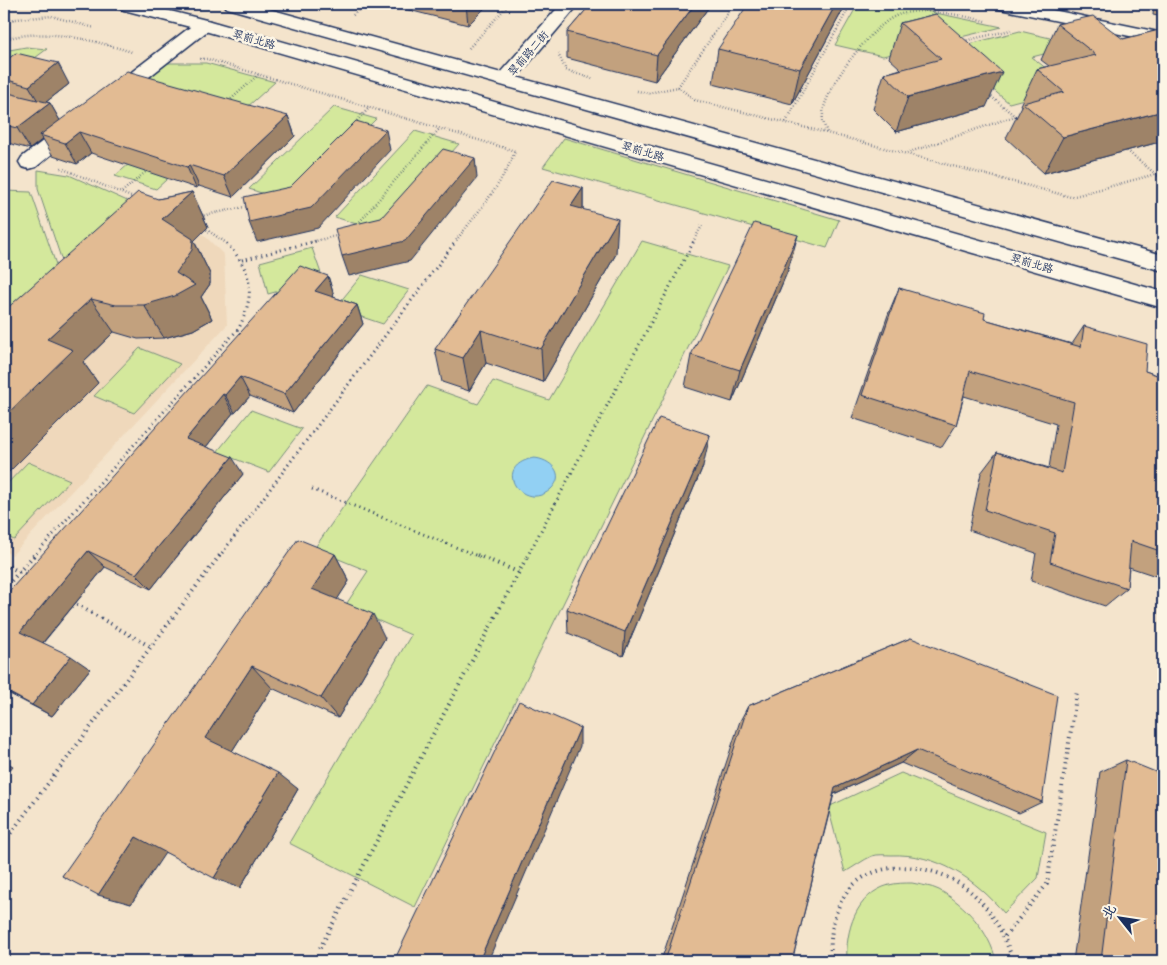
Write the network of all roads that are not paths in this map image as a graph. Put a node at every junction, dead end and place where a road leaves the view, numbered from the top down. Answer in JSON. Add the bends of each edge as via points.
{"nodes":[{"id":1,"x":122,"y":4,"type":"edge"},
{"id":2,"x":233,"y":4,"type":"edge"},
{"id":3,"x":570,"y":4,"type":"edge"},
{"id":4,"x":1000,"y":4,"type":"edge"},
{"id":5,"x":204,"y":24,"type":"junction"},
{"id":6,"x":1163,"y":38,"type":"edge"},
{"id":7,"x":505,"y":79,"type":"junction"},
{"id":8,"x":29,"y":162,"type":"road end"},
{"id":9,"x":1163,"y":264,"type":"edge"},
{"id":10,"x":1163,"y":300,"type":"edge"}],
"edges":[{"from":1,"to":5,"type":"main road","name":"翠前北路"},
{"from":2,"to":7,"type":"main road"},
{"from":3,"to":7,"type":"main road","name":"翠前路二街"},
{"from":4,"to":6,"type":"main road"},
{"from":5,"to":8,"type":"main road"},
{"from":5,"to":10,"type":"main road","name":"翠前北路"},
{"from":7,"to":9,"type":"main road"}]}
